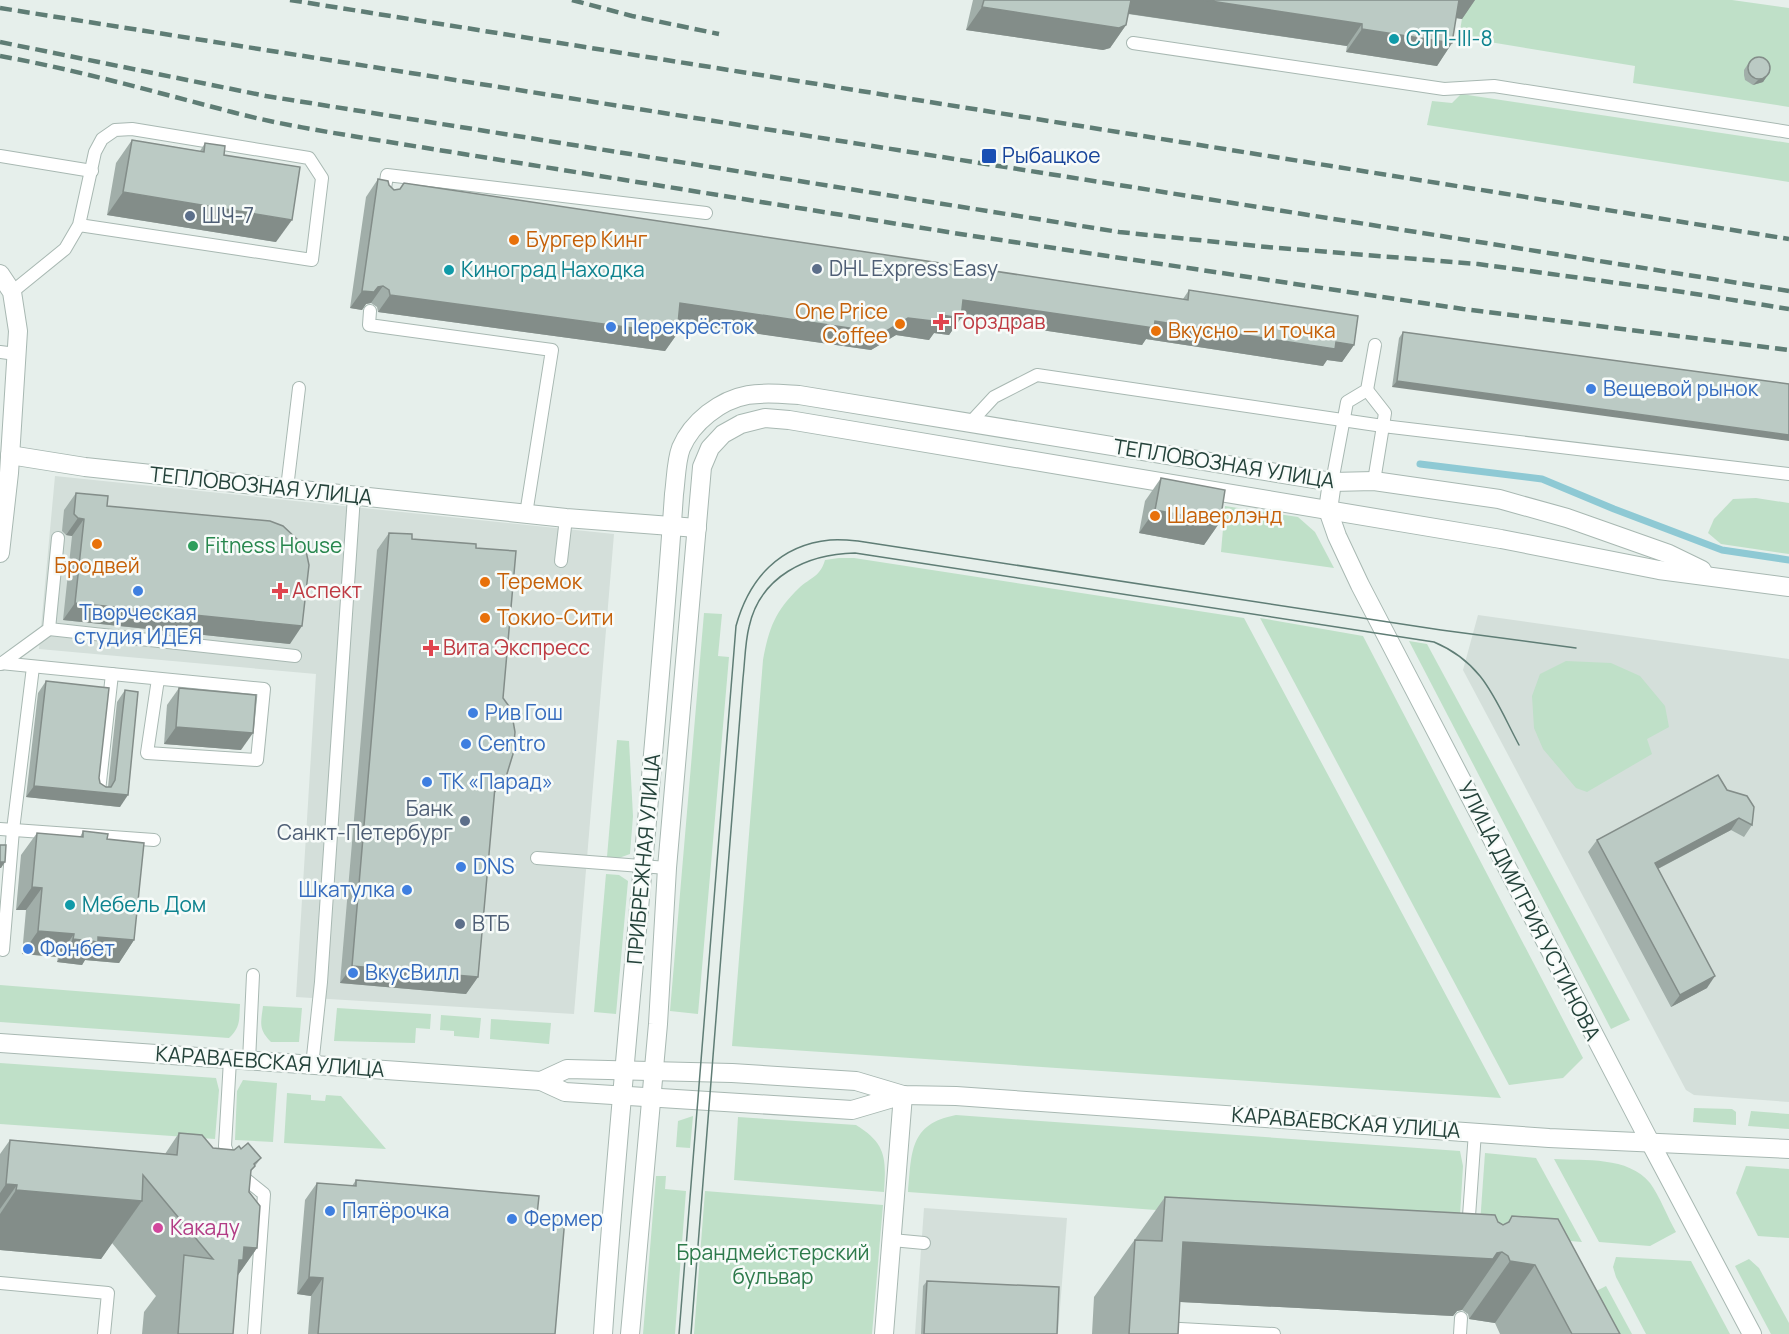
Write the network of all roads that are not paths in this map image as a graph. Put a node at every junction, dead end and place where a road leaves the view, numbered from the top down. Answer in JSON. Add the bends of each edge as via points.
{"nodes":[{"id":1,"x":1133,"y":44,"type":"dead end"},
{"id":2,"x":1789,"y":132,"type":"edge"},
{"id":3,"x":0,"y":156,"type":"edge"},
{"id":4,"x":92,"y":171,"type":"junction"},
{"id":5,"x":384,"y":199,"type":"edge"},
{"id":6,"x":706,"y":213,"type":"dead end"},
{"id":7,"x":79,"y":225,"type":"junction"},
{"id":8,"x":0,"y":274,"type":"edge"},
{"id":9,"x":12,"y":292,"type":"junction"},
{"id":10,"x":370,"y":311,"type":"dead end"},
{"id":11,"x":1375,"y":345,"type":"dead end"},
{"id":12,"x":8,"y":353,"type":"edge"},
{"id":13,"x":299,"y":388,"type":"dead end"},
{"id":14,"x":1366,"y":390,"type":"junction"},
{"id":15,"x":725,"y":404,"type":"joint"},
{"id":16,"x":1343,"y":420,"type":"junction"},
{"id":17,"x":741,"y":424,"type":"joint"},
{"id":18,"x":969,"y":424,"type":"junction"},
{"id":19,"x":1383,"y":426,"type":"junction"},
{"id":20,"x":10,"y":454,"type":"junction"},
{"id":21,"x":1789,"y":474,"type":"edge"},
{"id":22,"x":1332,"y":482,"type":"junction"},
{"id":23,"x":1374,"y":482,"type":"junction"},
{"id":24,"x":287,"y":489,"type":"junction"},
{"id":25,"x":354,"y":496,"type":"junction"},
{"id":26,"x":1328,"y":510,"type":"junction"},
{"id":27,"x":526,"y":514,"type":"junction"},
{"id":28,"x":566,"y":518,"type":"junction"},
{"id":29,"x":672,"y":526,"type":"junction"},
{"id":30,"x":697,"y":528,"type":"junction"},
{"id":31,"x":58,"y":538,"type":"dead end"},
{"id":32,"x":0,"y":553,"type":"edge"},
{"id":33,"x":561,"y":561,"type":"dead end"},
{"id":34,"x":1714,"y":576,"type":"junction"},
{"id":35,"x":1789,"y":587,"type":"edge"},
{"id":36,"x":49,"y":629,"type":"junction"},
{"id":37,"x":295,"y":656,"type":"dead end"},
{"id":38,"x":1,"y":664,"type":"edge"},
{"id":39,"x":33,"y":667,"type":"junction"},
{"id":40,"x":112,"y":674,"type":"junction"},
{"id":41,"x":158,"y":679,"type":"junction"},
{"id":42,"x":99,"y":791,"type":"edge"},
{"id":43,"x":0,"y":829,"type":"edge"},
{"id":44,"x":13,"y":830,"type":"junction"},
{"id":45,"x":154,"y":840,"type":"dead end"},
{"id":46,"x":537,"y":858,"type":"dead end"},
{"id":47,"x":644,"y":866,"type":"junction"},
{"id":48,"x":667,"y":868,"type":"junction"},
{"id":49,"x":3,"y":950,"type":"dead end"},
{"id":50,"x":253,"y":975,"type":"dead end"},
{"id":51,"x":0,"y":1043,"type":"edge"},
{"id":52,"x":230,"y":1060,"type":"junction"},
{"id":53,"x":249,"y":1061,"type":"junction"},
{"id":54,"x":312,"y":1066,"type":"junction"},
{"id":55,"x":624,"y":1071,"type":"junction"},
{"id":56,"x":654,"y":1071,"type":"junction"},
{"id":57,"x":541,"y":1081,"type":"junction"},
{"id":58,"x":903,"y":1095,"type":"junction"},
{"id":59,"x":622,"y":1096,"type":"junction"},
{"id":60,"x":652,"y":1098,"type":"junction"},
{"id":61,"x":1475,"y":1132,"type":"junction"},
{"id":62,"x":1650,"y":1142,"type":"junction"},
{"id":63,"x":1789,"y":1149,"type":"edge"},
{"id":64,"x":892,"y":1240,"type":"junction"},
{"id":65,"x":1468,"y":1240,"type":"edge"},
{"id":66,"x":924,"y":1243,"type":"dead end"},
{"id":67,"x":0,"y":1283,"type":"edge"},
{"id":68,"x":1461,"y":1318,"type":"dead end"},
{"id":69,"x":104,"y":1334,"type":"edge"},
{"id":70,"x":254,"y":1334,"type":"edge"},
{"id":71,"x":603,"y":1334,"type":"edge"},
{"id":72,"x":630,"y":1334,"type":"edge"},
{"id":73,"x":884,"y":1334,"type":"edge"},
{"id":74,"x":1162,"y":1334,"type":"edge"},
{"id":75,"x":1274,"y":1334,"type":"edge"},
{"id":76,"x":1460,"y":1334,"type":"edge"},
{"id":77,"x":1752,"y":1334,"type":"edge"}],
"edges":[{"from":1,"to":2,"type":"lane","via":[[1444,89],[1494,86]]},
{"from":3,"to":4,"type":"lane"},
{"from":4,"to":7,"type":"lane"},
{"from":4,"to":7,"type":"lane","via":[[102,139],[115,130],[132,129],[309,158],[322,178],[312,260]]},
{"from":5,"to":6,"type":"lane","via":[[387,176]]},
{"from":7,"to":9,"type":"lane","via":[[64,249]]},
{"from":8,"to":9,"type":"street"},
{"from":9,"to":12,"type":"street","via":[[18,331]]},
{"from":10,"to":27,"type":"lane","via":[[369,325],[552,350]]},
{"from":11,"to":14,"type":"lane"},
{"from":12,"to":20,"type":"street"},
{"from":13,"to":24,"type":"lane"},
{"from":14,"to":16,"type":"lane","via":[[1347,402]]},
{"from":14,"to":19,"type":"lane","via":[[1385,412]]},
{"from":15,"to":18,"type":"street","name":"ТЕПЛОВОЗНАЯ УЛИЦА","via":[[746,395],[799,395]]},
{"from":15,"to":29,"type":"street","name":"ПРИБРЕЖНАЯ УЛИЦА","via":[[707,414],[680,450]]},
{"from":16,"to":18,"type":"lane","via":[[1037,375],[994,397]]},
{"from":16,"to":19,"type":"lane"},
{"from":16,"to":22,"type":"lane"},
{"from":17,"to":26,"type":"street","name":"ТЕПЛОВОЗНАЯ УЛИЦА","via":[[765,418],[789,420]]},
{"from":17,"to":30,"type":"street","name":"ПРИБРЕЖНАЯ УЛИЦА","via":[[723,434],[710,448],[702,467]]},
{"from":18,"to":22,"type":"street","name":"ТЕПЛОВОЗНАЯ УЛИЦА"},
{"from":19,"to":21,"type":"lane"},
{"from":19,"to":23,"type":"lane"},
{"from":20,"to":24,"type":"street","name":"ТЕПЛОВОЗНАЯ УЛИЦА","via":[[85,468]]},
{"from":20,"to":32,"type":"street"},
{"from":22,"to":23,"type":"street","name":"ТЕПЛОВОЗНАЯ УЛИЦА"},
{"from":22,"to":26,"type":"street","name":"УЛИЦА ДМИТРИЯ УСТИНОВА"},
{"from":23,"to":34,"type":"street","name":"ТЕПЛОВОЗНАЯ УЛИЦА","via":[[1510,502],[1669,554]]},
{"from":24,"to":25,"type":"street","name":"ТЕПЛОВОЗНАЯ УЛИЦА"},
{"from":25,"to":27,"type":"street","name":"ТЕПЛОВОЗНАЯ УЛИЦА"},
{"from":25,"to":54,"type":"lane"},
{"from":26,"to":34,"type":"street","name":"ТЕПЛОВОЗНАЯ УЛИЦА","via":[[1659,570]]},
{"from":26,"to":62,"type":"street","name":"УЛИЦА ДМИТРИЯ УСТИНОВА","via":[[1360,585]]},
{"from":27,"to":28,"type":"street","name":"ТЕПЛОВОЗНАЯ УЛИЦА"},
{"from":28,"to":29,"type":"street","name":"ТЕПЛОВОЗНАЯ УЛИЦА"},
{"from":28,"to":33,"type":"lane"},
{"from":29,"to":30,"type":"street","name":"ТЕПЛОВОЗНАЯ УЛИЦА"},
{"from":29,"to":47,"type":"street","name":"ПРИБРЕЖНАЯ УЛИЦА"},
{"from":30,"to":48,"type":"street","name":"ПРИБРЕЖНАЯ УЛИЦА"},
{"from":31,"to":36,"type":"lane"},
{"from":34,"to":35,"type":"street","name":"ТЕПЛОВОЗНАЯ УЛИЦА"},
{"from":36,"to":37,"type":"lane"},
{"from":36,"to":38,"type":"lane"},
{"from":38,"to":39,"type":"lane"},
{"from":39,"to":40,"type":"lane"},
{"from":39,"to":44,"type":"lane"},
{"from":40,"to":41,"type":"lane"},
{"from":40,"to":42,"type":"lane"},
{"from":41,"to":41,"type":"lane","via":[[264,689],[257,760],[147,753]]},
{"from":43,"to":44,"type":"lane"},
{"from":44,"to":45,"type":"lane"},
{"from":44,"to":49,"type":"lane"},
{"from":46,"to":47,"type":"lane"},
{"from":47,"to":48,"type":"lane"},
{"from":47,"to":55,"type":"street","name":"ПРИБРЕЖНАЯ УЛИЦА"},
{"from":48,"to":56,"type":"street","name":"ПРИБРЕЖНАЯ УЛИЦА"},
{"from":50,"to":53,"type":"lane"},
{"from":51,"to":52,"type":"street","name":"КАРАВАЕВСКАЯ УЛИЦА"},
{"from":52,"to":53,"type":"street","name":"КАРАВАЕВСКАЯ УЛИЦА"},
{"from":52,"to":70,"type":"lane","via":[[225,1146],[228,1169],[264,1194]]},
{"from":53,"to":54,"type":"street","name":"КАРАВАЕВСКАЯ УЛИЦА"},
{"from":54,"to":57,"type":"street","name":"КАРАВАЕВСКАЯ УЛИЦА"},
{"from":55,"to":56,"type":"street","name":"КАРАВАЕВСКАЯ УЛИЦА"},
{"from":55,"to":57,"type":"street","name":"КАРАВАЕВСКАЯ УЛИЦА","via":[[567,1069]]},
{"from":55,"to":59,"type":"street","name":"ПРИБРЕЖНАЯ УЛИЦА"},
{"from":56,"to":58,"type":"street","name":"КАРАВАЕВСКАЯ УЛИЦА","via":[[856,1081]]},
{"from":56,"to":60,"type":"street","name":"ПРИБРЕЖНАЯ УЛИЦА"},
{"from":57,"to":59,"type":"street","name":"КАРАВАЕВСКАЯ УЛИЦА","via":[[565,1092]]},
{"from":58,"to":60,"type":"street","name":"КАРАВАЕВСКАЯ УЛИЦА","via":[[852,1110]]},
{"from":58,"to":61,"type":"street","name":"КАРАВАЕВСКАЯ УЛИЦА"},
{"from":58,"to":64,"type":"street"},
{"from":59,"to":60,"type":"street","name":"КАРАВАЕВСКАЯ УЛИЦА"},
{"from":59,"to":71,"type":"street","name":"ПРИБРЕЖНАЯ УЛИЦА"},
{"from":60,"to":72,"type":"street","name":"ПРИБРЕЖНАЯ УЛИЦА"},
{"from":61,"to":62,"type":"street","name":"КАРАВАЕВСКАЯ УЛИЦА"},
{"from":61,"to":65,"type":"lane"},
{"from":62,"to":63,"type":"street","name":"КАРАВАЕВСКАЯ УЛИЦА"},
{"from":62,"to":77,"type":"street","name":"УЛИЦА ДМИТРИЯ УСТИНОВА"},
{"from":64,"to":66,"type":"lane"},
{"from":64,"to":73,"type":"street"},
{"from":67,"to":69,"type":"lane","via":[[108,1293]]},
{"from":68,"to":76,"type":"lane"},
{"from":74,"to":75,"type":"lane","via":[[1162,1328]]}]}
